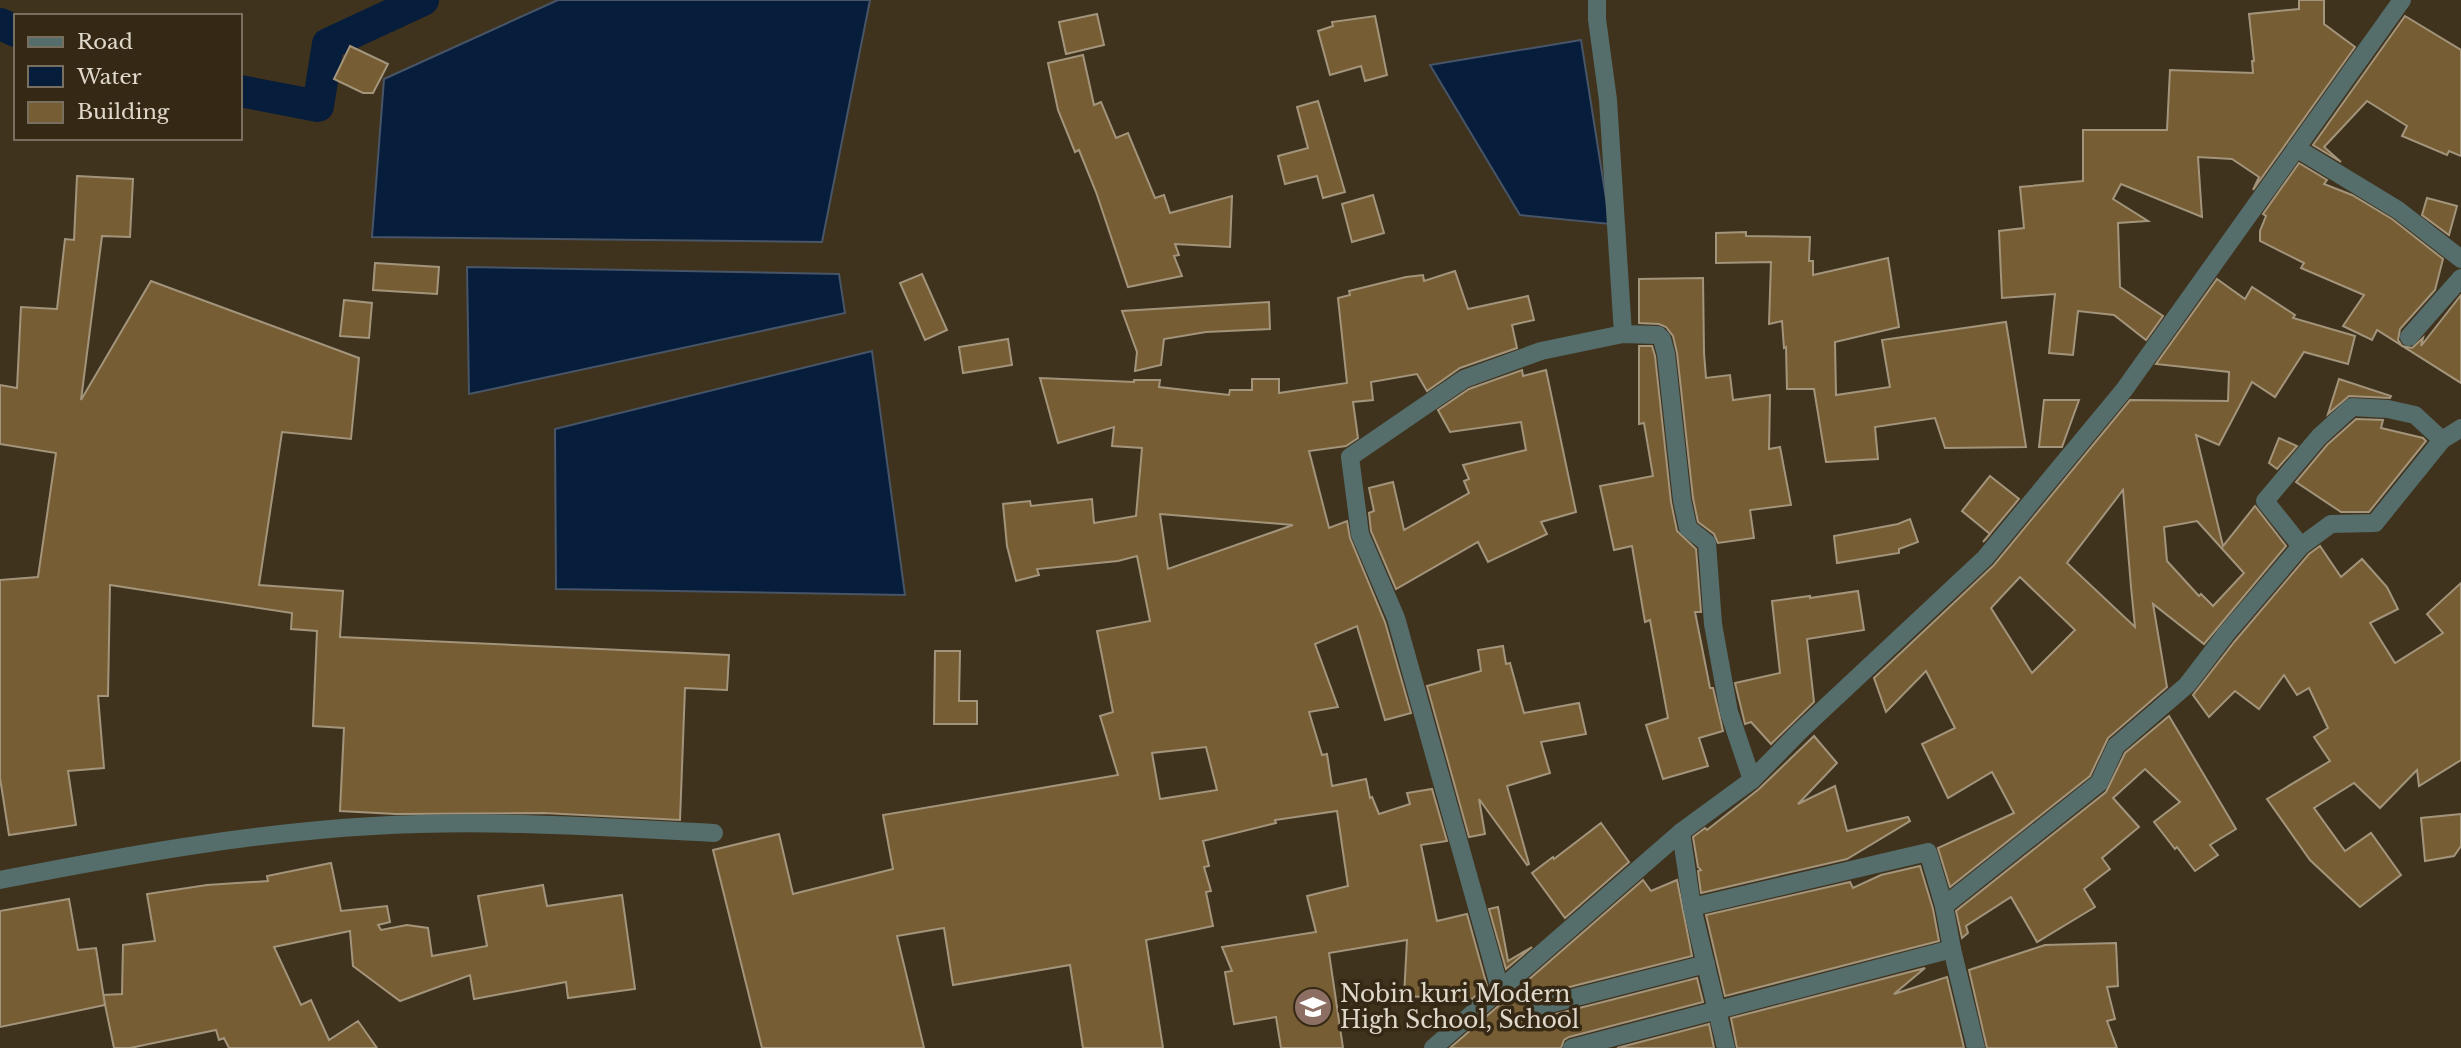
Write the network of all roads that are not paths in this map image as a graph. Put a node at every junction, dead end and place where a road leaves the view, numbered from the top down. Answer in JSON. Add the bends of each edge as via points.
{"nodes":[{"id":1,"x":1597,"y":0,"type":"edge"},
{"id":2,"x":2402,"y":0,"type":"edge"},
{"id":3,"x":2296,"y":148,"type":"junction"},
{"id":4,"x":2461,"y":259,"type":"edge"},
{"id":5,"x":2461,"y":278,"type":"edge"},
{"id":6,"x":1623,"y":334,"type":"junction"},
{"id":7,"x":2409,"y":337,"type":"dead end"},
{"id":8,"x":2461,"y":428,"type":"edge"},
{"id":9,"x":2442,"y":440,"type":"junction"},
{"id":10,"x":2301,"y":545,"type":"junction"},
{"id":11,"x":1752,"y":780,"type":"junction"},
{"id":12,"x":1681,"y":832,"type":"junction"},
{"id":13,"x":714,"y":833,"type":"dead end"},
{"id":14,"x":0,"y":880,"type":"edge"},
{"id":15,"x":1944,"y":906,"type":"junction"},
{"id":16,"x":1692,"y":907,"type":"junction"},
{"id":17,"x":1952,"y":949,"type":"junction"},
{"id":18,"x":1706,"y":964,"type":"junction"},
{"id":19,"x":1500,"y":989,"type":"junction"},
{"id":20,"x":1541,"y":1006,"type":"dead end"},
{"id":21,"x":1716,"y":1010,"type":"junction"},
{"id":22,"x":1972,"y":1047,"type":"edge"},
{"id":23,"x":1433,"y":1048,"type":"edge"},
{"id":24,"x":1572,"y":1048,"type":"edge"},
{"id":25,"x":1726,"y":1048,"type":"edge"}],
"edges":[{"from":1,"to":6,"type":"street"},
{"from":2,"to":3,"type":"street"},
{"from":3,"to":4,"type":"street","via":[[2398,210]]},
{"from":3,"to":11,"type":"street","via":[[2124,390],[1985,558]]},
{"from":5,"to":7,"type":"street"},
{"from":6,"to":11,"type":"street","via":[[1662,339],[1682,500],[1688,528],[1707,543],[1713,624],[1729,712]]},
{"from":6,"to":19,"type":"street","via":[[1541,351],[1464,379],[1350,457],[1360,534],[1396,618]]},
{"from":8,"to":9,"type":"street"},
{"from":9,"to":10,"type":"street","via":[[2375,523],[2331,524]]},
{"from":9,"to":10,"type":"street","via":[[2415,415],[2352,407],[2319,437],[2265,501]]},
{"from":10,"to":15,"type":"street","via":[[2187,685],[2116,746],[2099,783]]},
{"from":11,"to":12,"type":"street"},
{"from":12,"to":16,"type":"street"},
{"from":12,"to":19,"type":"street"},
{"from":13,"to":14,"type":"street","via":[[522,823],[375,826],[253,836]]},
{"from":15,"to":16,"type":"street","via":[[1928,852]]},
{"from":15,"to":17,"type":"street"},
{"from":16,"to":18,"type":"street"},
{"from":17,"to":21,"type":"street"},
{"from":17,"to":22,"type":"street"},
{"from":18,"to":20,"type":"street"},
{"from":18,"to":21,"type":"street"},
{"from":19,"to":23,"type":"street"},
{"from":21,"to":24,"type":"street"},
{"from":21,"to":25,"type":"street"}]}
